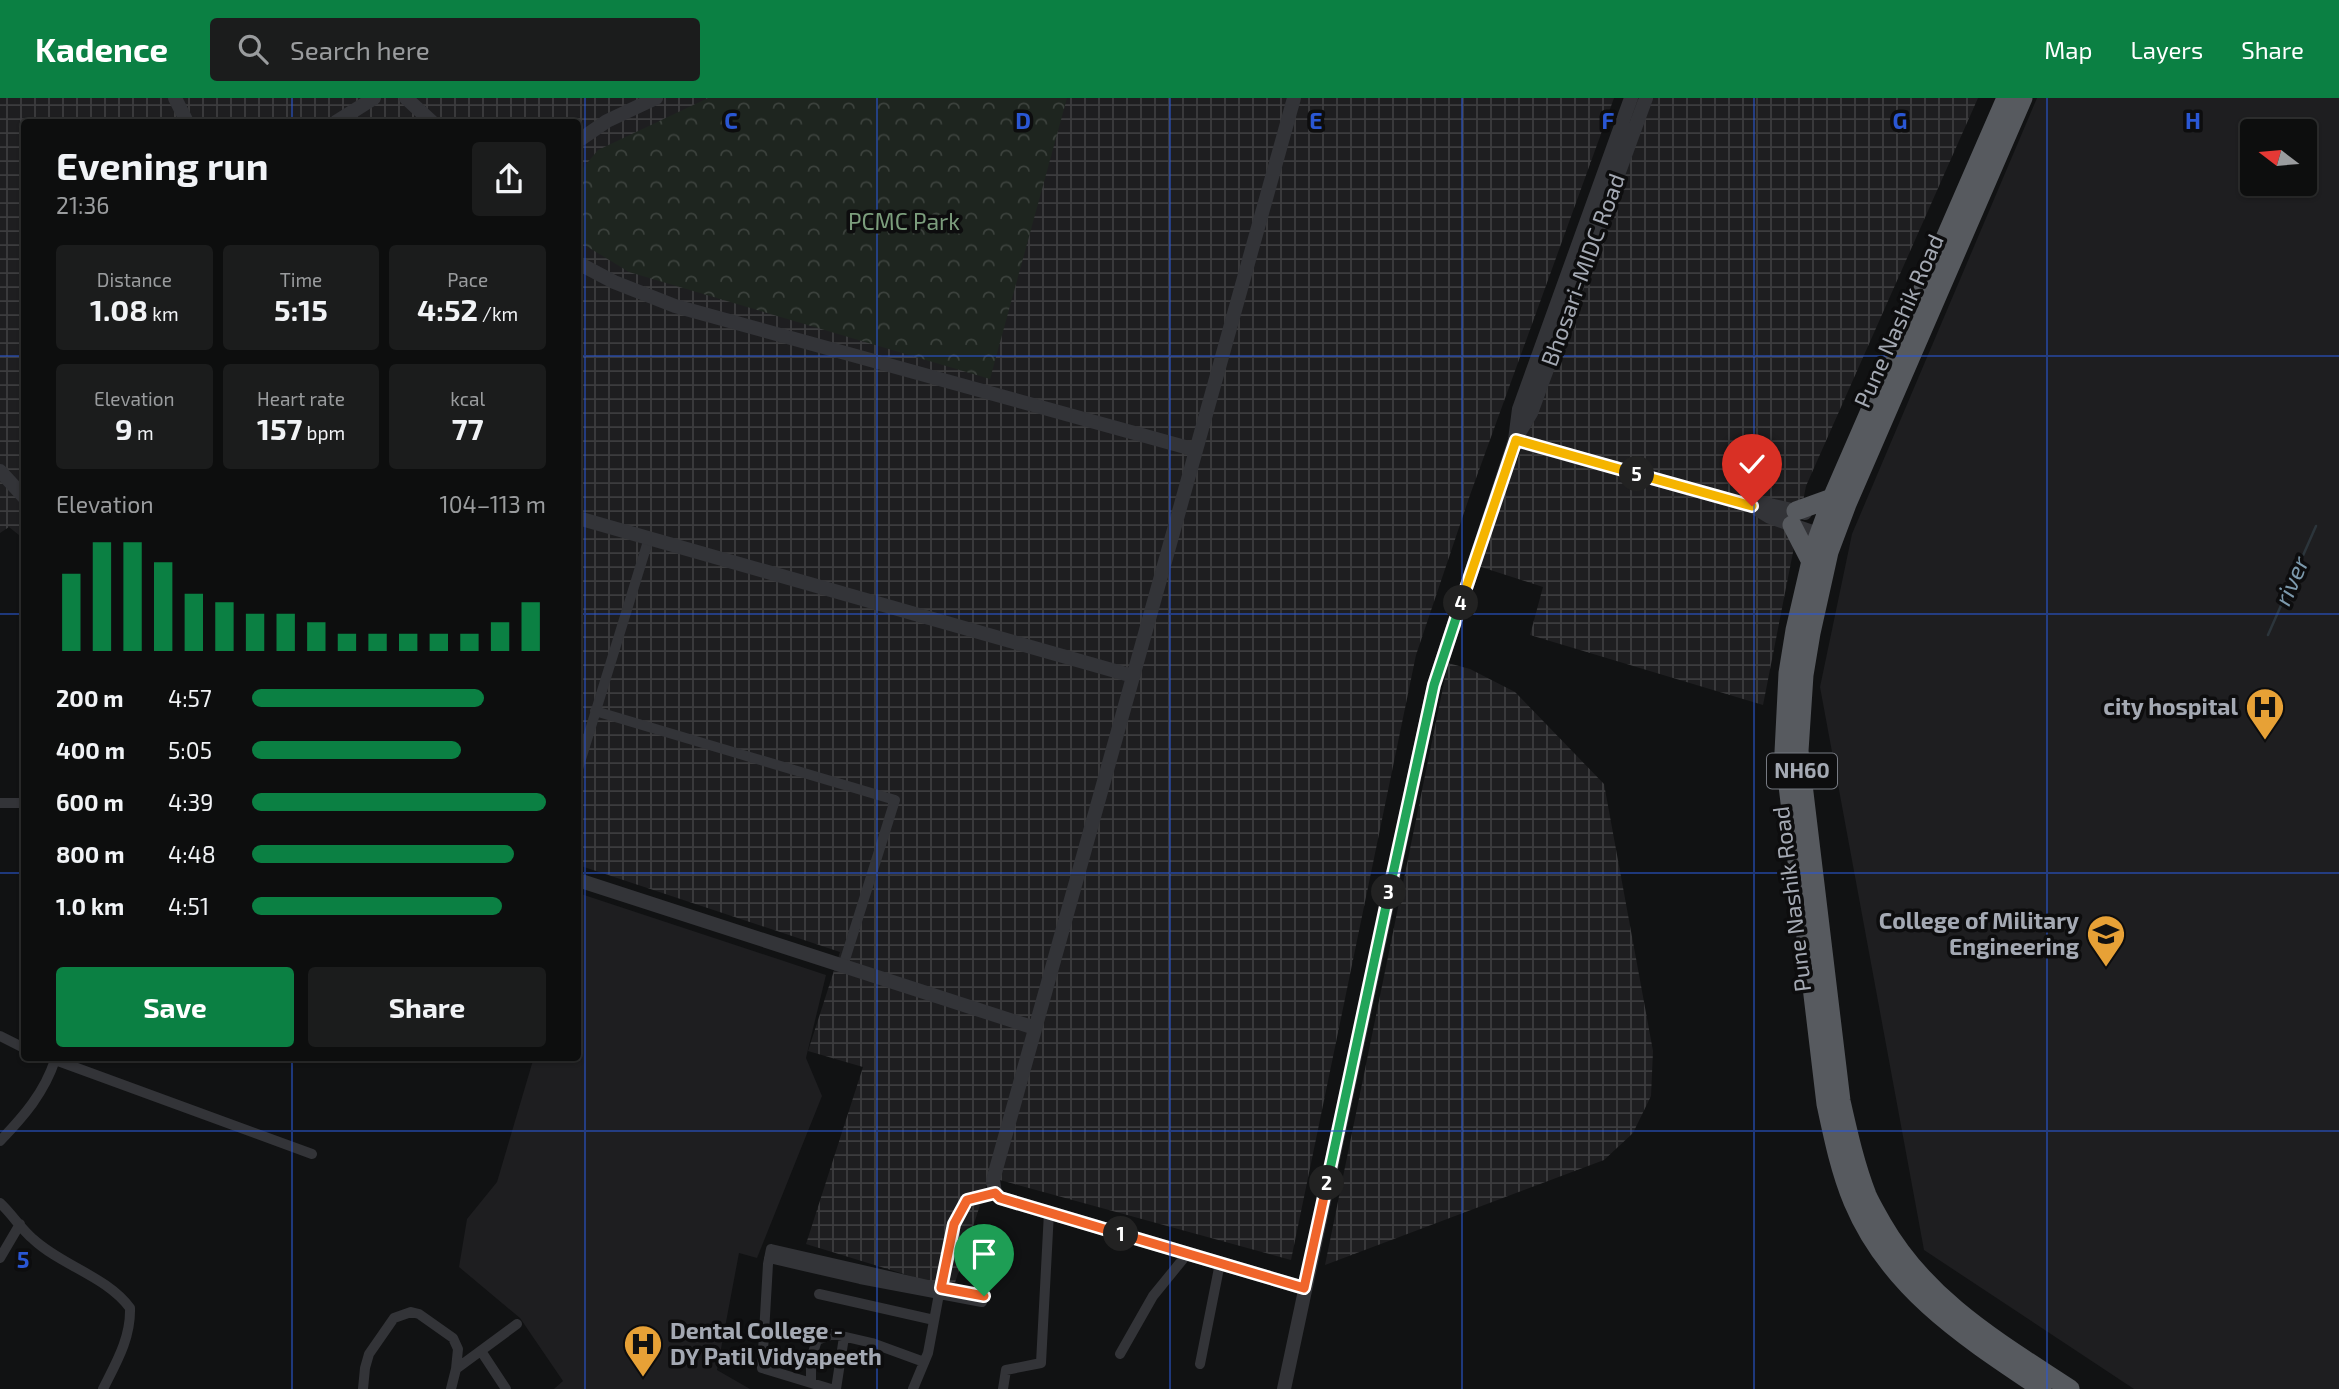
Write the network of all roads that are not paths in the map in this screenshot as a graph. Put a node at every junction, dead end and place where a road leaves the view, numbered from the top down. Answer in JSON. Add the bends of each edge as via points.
{"nodes":[{"id":1,"x":175,"y":98,"type":"edge"},
{"id":2,"x":374,"y":98,"type":"edge"},
{"id":3,"x":406,"y":98,"type":"edge"},
{"id":4,"x":656,"y":98,"type":"edge"},
{"id":5,"x":1294,"y":98,"type":"edge"},
{"id":6,"x":1632,"y":98,"type":"edge"},
{"id":7,"x":1646,"y":98,"type":"edge"},
{"id":8,"x":2006,"y":98,"type":"edge"},
{"id":9,"x":2023,"y":98,"type":"edge"},
{"id":10,"x":186,"y":119,"type":"edge"},
{"id":11,"x":341,"y":119,"type":"edge"},
{"id":12,"x":429,"y":119,"type":"edge"},
{"id":13,"x":581,"y":139,"type":"edge"},
{"id":14,"x":581,"y":265,"type":"edge"},
{"id":15,"x":1516,"y":440,"type":"junction"},
{"id":16,"x":1196,"y":450,"type":"junction"},
{"id":17,"x":0,"y":471,"type":"edge"},
{"id":18,"x":21,"y":494,"type":"edge"},
{"id":19,"x":1832,"y":498,"type":"junction"},
{"id":20,"x":1794,"y":518,"type":"junction"},
{"id":21,"x":581,"y":519,"type":"edge"},
{"id":22,"x":1829,"y":529,"type":"junction"},
{"id":23,"x":649,"y":538,"type":"junction"},
{"id":24,"x":1811,"y":562,"type":"junction"},
{"id":25,"x":1133,"y":676,"type":"junction"},
{"id":26,"x":595,"y":711,"type":"junction"},
{"id":27,"x":581,"y":759,"type":"edge"},
{"id":28,"x":0,"y":803,"type":"edge"},
{"id":29,"x":21,"y":803,"type":"edge"},
{"id":30,"x":581,"y":881,"type":"edge"},
{"id":31,"x":843,"y":966,"type":"junction"},
{"id":32,"x":1035,"y":1028,"type":"junction"},
{"id":33,"x":0,"y":1036,"type":"edge"},
{"id":34,"x":21,"y":1046,"type":"edge"},
{"id":35,"x":51,"y":1061,"type":"edge"},
{"id":36,"x":56,"y":1061,"type":"edge"},
{"id":37,"x":0,"y":1141,"type":"edge"},
{"id":38,"x":312,"y":1154,"type":"dead end"},
{"id":39,"x":995,"y":1193,"type":"junction"},
{"id":40,"x":0,"y":1203,"type":"edge"},
{"id":41,"x":1049,"y":1212,"type":"junction"},
{"id":42,"x":20,"y":1224,"type":"junction"},
{"id":43,"x":1188,"y":1253,"type":"junction"},
{"id":44,"x":0,"y":1258,"type":"edge"},
{"id":45,"x":1220,"y":1263,"type":"junction"},
{"id":46,"x":1304,"y":1288,"type":"junction"},
{"id":47,"x":940,"y":1291,"type":"junction"},
{"id":48,"x":819,"y":1294,"type":"dead end"},
{"id":49,"x":983,"y":1299,"type":"dead end"},
{"id":50,"x":934,"y":1320,"type":"junction"},
{"id":51,"x":517,"y":1324,"type":"dead end"},
{"id":52,"x":844,"y":1337,"type":"junction"},
{"id":53,"x":481,"y":1351,"type":"junction"},
{"id":54,"x":1120,"y":1354,"type":"dead end"},
{"id":55,"x":924,"y":1362,"type":"junction"},
{"id":56,"x":1200,"y":1364,"type":"dead end"},
{"id":57,"x":456,"y":1369,"type":"junction"},
{"id":58,"x":811,"y":1383,"type":"junction"},
{"id":59,"x":103,"y":1389,"type":"edge"},
{"id":60,"x":363,"y":1389,"type":"edge"},
{"id":61,"x":451,"y":1389,"type":"edge"},
{"id":62,"x":506,"y":1389,"type":"edge"},
{"id":63,"x":834,"y":1389,"type":"edge"},
{"id":64,"x":913,"y":1389,"type":"edge"},
{"id":65,"x":1003,"y":1389,"type":"edge"},
{"id":66,"x":1283,"y":1389,"type":"edge"},
{"id":67,"x":2042,"y":1389,"type":"edge"},
{"id":68,"x":2070,"y":1389,"type":"edge"}],
"edges":[{"from":1,"to":10,"type":"street"},
{"from":2,"to":11,"type":"street"},
{"from":3,"to":12,"type":"street"},
{"from":4,"to":13,"type":"street"},
{"from":5,"to":16,"type":"street"},
{"from":6,"to":15,"type":"street","name":"Bhosari-MIDC Road","via":[[1519,409]]},
{"from":7,"to":15,"type":"street","name":"Bhosari-MIDC Road","via":[[1531,413]]},
{"from":8,"to":19,"type":"highway","name":"Pune Nashik Road","number":"NH60"},
{"from":9,"to":22,"type":"highway","name":"Pune Nashik Road","number":"NH60"},
{"from":14,"to":16,"type":"street","via":[[675,306]]},
{"from":15,"to":20,"type":"street","via":[[1752,506],[1762,503]]},
{"from":15,"to":46,"type":"street","via":[[1434,685]]},
{"from":16,"to":25,"type":"street"},
{"from":17,"to":18,"type":"street"},
{"from":19,"to":20,"type":"highway"},
{"from":19,"to":22,"type":"highway","name":"Pune Nashik Road","number":"NH60"},
{"from":20,"to":22,"type":"street"},
{"from":20,"to":24,"type":"highway"},
{"from":21,"to":23,"type":"street"},
{"from":22,"to":24,"type":"highway","name":"Pune Nashik Road","number":"NH60"},
{"from":22,"to":68,"type":"highway","name":"Pune Nashik Road","number":"NH60","via":[[1805,664],[1799,751],[1841,1101],[1853,1153],[1868,1197],[1920,1277],[1979,1328]]},
{"from":23,"to":25,"type":"street"},
{"from":23,"to":26,"type":"street"},
{"from":24,"to":67,"type":"highway","name":"Pune Nashik Road","number":"NH60","via":[[1788,673],[1784,752],[1826,1104],[1838,1157],[1853,1203],[1881,1253],[1909,1288],[1960,1334]]},
{"from":25,"to":32,"type":"street"},
{"from":26,"to":27,"type":"street"},
{"from":26,"to":31,"type":"street","via":[[895,800]]},
{"from":28,"to":29,"type":"street"},
{"from":30,"to":31,"type":"street"},
{"from":31,"to":32,"type":"street"},
{"from":32,"to":39,"type":"street","via":[[994,1175]]},
{"from":33,"to":34,"type":"street"},
{"from":35,"to":37,"type":"street","via":[[47,1084]]},
{"from":36,"to":38,"type":"street"},
{"from":39,"to":41,"type":"street"},
{"from":39,"to":47,"type":"street","via":[[967,1200],[954,1224]]},
{"from":40,"to":42,"type":"street"},
{"from":41,"to":43,"type":"street"},
{"from":41,"to":65,"type":"street","via":[[1041,1363],[1006,1370]]},
{"from":42,"to":44,"type":"street"},
{"from":42,"to":59,"type":"street","via":[[32,1239],[94,1278],[130,1308],[129,1331]]},
{"from":43,"to":45,"type":"street"},
{"from":43,"to":54,"type":"street","via":[[1153,1296]]},
{"from":45,"to":46,"type":"street"},
{"from":45,"to":56,"type":"street"},
{"from":46,"to":66,"type":"street"},
{"from":47,"to":49,"type":"street"},
{"from":47,"to":50,"type":"street"},
{"from":47,"to":58,"type":"street","via":[[771,1249],[762,1368]]},
{"from":48,"to":50,"type":"street"},
{"from":50,"to":55,"type":"street"},
{"from":51,"to":53,"type":"street"},
{"from":52,"to":55,"type":"street"},
{"from":52,"to":58,"type":"street","via":[[833,1334],[817,1340]]},
{"from":52,"to":63,"type":"street"},
{"from":53,"to":57,"type":"street"},
{"from":53,"to":62,"type":"street"},
{"from":55,"to":64,"type":"street"},
{"from":57,"to":60,"type":"street","via":[[458,1349],[453,1338],[416,1312],[408,1312],[394,1318],[369,1354]]},
{"from":57,"to":61,"type":"street"},
{"from":58,"to":63,"type":"street"}]}
